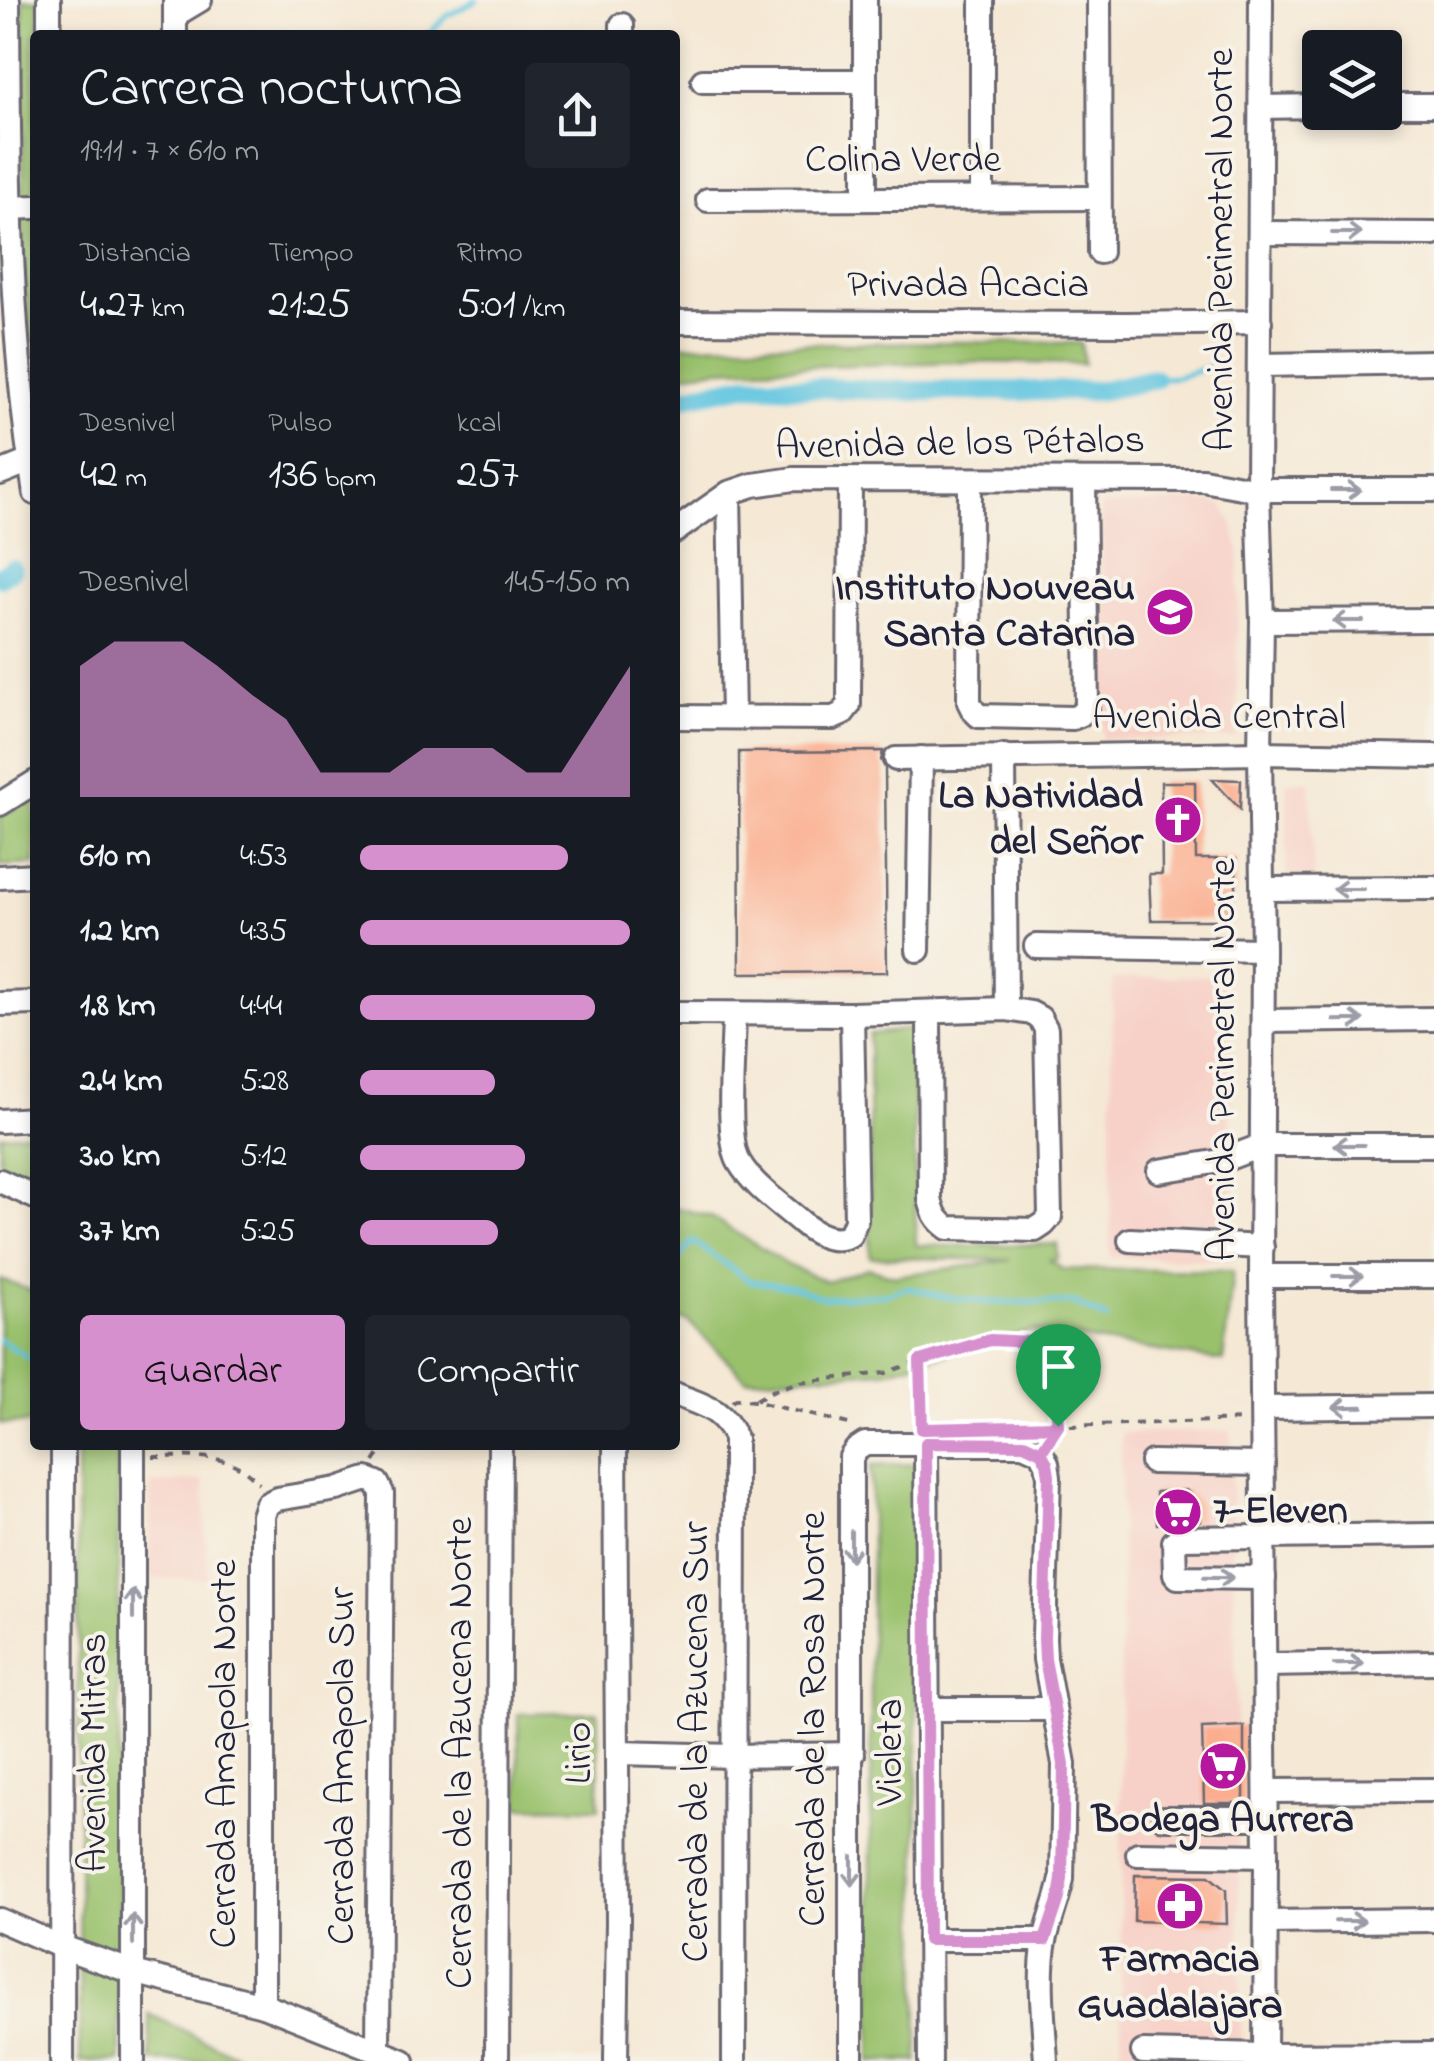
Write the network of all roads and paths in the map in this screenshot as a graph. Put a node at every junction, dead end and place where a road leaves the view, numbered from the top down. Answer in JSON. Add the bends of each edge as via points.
{"nodes":[{"id":1,"x":8,"y":0,"type":"edge"},
{"id":2,"x":49,"y":0,"type":"edge"},
{"id":3,"x":200,"y":0,"type":"edge"},
{"id":4,"x":865,"y":0,"type":"edge"},
{"id":5,"x":982,"y":0,"type":"edge"},
{"id":6,"x":1099,"y":0,"type":"edge"},
{"id":7,"x":1261,"y":0,"type":"edge"},
{"id":8,"x":175,"y":16,"type":"edge"},
{"id":9,"x":49,"y":30,"type":"edge"},
{"id":10,"x":4,"y":69,"type":"edge"},
{"id":11,"x":864,"y":81,"type":"junction"},
{"id":12,"x":703,"y":82,"type":"dead end"},
{"id":13,"x":1402,"y":105,"type":"edge"},
{"id":14,"x":1434,"y":105,"type":"edge"},
{"id":15,"x":1302,"y":106,"type":"edge"},
{"id":16,"x":1260,"y":107,"type":"junction"},
{"id":17,"x":982,"y":198,"type":"junction"},
{"id":18,"x":1098,"y":198,"type":"junction"},
{"id":19,"x":865,"y":199,"type":"junction"},
{"id":20,"x":708,"y":200,"type":"dead end"},
{"id":21,"x":4,"y":205,"type":"edge"},
{"id":22,"x":30,"y":206,"type":"edge"},
{"id":23,"x":1260,"y":233,"type":"junction"},
{"id":24,"x":1434,"y":234,"type":"edge"},
{"id":25,"x":1100,"y":252,"type":"dead end"},
{"id":26,"x":680,"y":322,"type":"edge"},
{"id":27,"x":1260,"y":322,"type":"junction"},
{"id":28,"x":1434,"y":362,"type":"edge"},
{"id":29,"x":1260,"y":366,"type":"junction"},
{"id":30,"x":30,"y":444,"type":"edge"},
{"id":31,"x":30,"y":461,"type":"edge"},
{"id":32,"x":0,"y":473,"type":"edge"},
{"id":33,"x":850,"y":480,"type":"junction"},
{"id":34,"x":970,"y":480,"type":"junction"},
{"id":35,"x":1084,"y":480,"type":"junction"},
{"id":36,"x":1258,"y":490,"type":"junction"},
{"id":37,"x":1434,"y":490,"type":"edge"},
{"id":38,"x":728,"y":493,"type":"junction"},
{"id":39,"x":680,"y":527,"type":"edge"},
{"id":40,"x":1434,"y":620,"type":"edge"},
{"id":41,"x":1262,"y":621,"type":"junction"},
{"id":42,"x":680,"y":717,"type":"edge"},
{"id":43,"x":733,"y":717,"type":"junction"},
{"id":44,"x":1260,"y":753,"type":"junction"},
{"id":45,"x":1004,"y":756,"type":"junction"},
{"id":46,"x":1434,"y":756,"type":"edge"},
{"id":47,"x":896,"y":758,"type":"dead end"},
{"id":48,"x":921,"y":758,"type":"junction"},
{"id":49,"x":30,"y":785,"type":"edge"},
{"id":50,"x":0,"y":804,"type":"edge"},
{"id":51,"x":30,"y":876,"type":"edge"},
{"id":52,"x":0,"y":877,"type":"edge"},
{"id":53,"x":1434,"y":888,"type":"edge"},
{"id":54,"x":1263,"y":889,"type":"junction"},
{"id":55,"x":1036,"y":946,"type":"dead end"},
{"id":56,"x":918,"y":950,"type":"dead end"},
{"id":57,"x":1264,"y":950,"type":"junction"},
{"id":58,"x":30,"y":1003,"type":"edge"},
{"id":59,"x":0,"y":1004,"type":"edge"},
{"id":60,"x":1006,"y":1009,"type":"junction"},
{"id":61,"x":680,"y":1012,"type":"edge"},
{"id":62,"x":929,"y":1013,"type":"junction"},
{"id":63,"x":734,"y":1014,"type":"junction"},
{"id":64,"x":852,"y":1014,"type":"junction"},
{"id":65,"x":1434,"y":1019,"type":"edge"},
{"id":66,"x":1263,"y":1021,"type":"junction"},
{"id":67,"x":30,"y":1119,"type":"edge"},
{"id":68,"x":0,"y":1120,"type":"edge"},
{"id":69,"x":1263,"y":1145,"type":"junction"},
{"id":70,"x":1434,"y":1145,"type":"edge"},
{"id":71,"x":1160,"y":1171,"type":"dead end"},
{"id":72,"x":0,"y":1181,"type":"edge"},
{"id":73,"x":30,"y":1195,"type":"edge"},
{"id":74,"x":1130,"y":1240,"type":"dead end"},
{"id":75,"x":1262,"y":1246,"type":"junction"},
{"id":76,"x":1261,"y":1276,"type":"junction"},
{"id":77,"x":1434,"y":1276,"type":"edge"},
{"id":78,"x":920,"y":1361,"type":"junction"},
{"id":79,"x":680,"y":1396,"type":"edge"},
{"id":80,"x":754,"y":1401,"type":"junction"},
{"id":81,"x":1434,"y":1406,"type":"edge"},
{"id":82,"x":1263,"y":1414,"type":"junction"},
{"id":83,"x":725,"y":1418,"type":"junction"},
{"id":84,"x":868,"y":1426,"type":"dead end"},
{"id":85,"x":1058,"y":1426,"type":"junction"},
{"id":86,"x":1030,"y":1427,"type":"dead end"},
{"id":87,"x":926,"y":1443,"type":"junction"},
{"id":88,"x":62,"y":1450,"type":"edge"},
{"id":89,"x":500,"y":1450,"type":"edge"},
{"id":90,"x":615,"y":1450,"type":"edge"},
{"id":91,"x":133,"y":1451,"type":"edge"},
{"id":92,"x":1041,"y":1452,"type":"junction"},
{"id":93,"x":1152,"y":1462,"type":"dead end"},
{"id":94,"x":1263,"y":1464,"type":"junction"},
{"id":95,"x":267,"y":1504,"type":"junction"},
{"id":96,"x":1434,"y":1535,"type":"edge"},
{"id":97,"x":1263,"y":1536,"type":"junction"},
{"id":98,"x":1264,"y":1578,"type":"junction"},
{"id":99,"x":1434,"y":1662,"type":"edge"},
{"id":100,"x":1265,"y":1666,"type":"junction"},
{"id":101,"x":1054,"y":1709,"type":"junction"},
{"id":102,"x":928,"y":1710,"type":"junction"},
{"id":103,"x":618,"y":1752,"type":"junction"},
{"id":104,"x":852,"y":1754,"type":"junction"},
{"id":105,"x":734,"y":1756,"type":"junction"},
{"id":106,"x":1266,"y":1790,"type":"junction"},
{"id":107,"x":1434,"y":1790,"type":"edge"},
{"id":108,"x":1164,"y":1818,"type":"dead end"},
{"id":109,"x":1266,"y":1818,"type":"junction"},
{"id":110,"x":1138,"y":1854,"type":"dead end"},
{"id":111,"x":1266,"y":1856,"type":"junction"},
{"id":112,"x":0,"y":1920,"type":"edge"},
{"id":113,"x":1434,"y":1920,"type":"edge"},
{"id":114,"x":1266,"y":1922,"type":"junction"},
{"id":115,"x":928,"y":1940,"type":"junction"},
{"id":116,"x":1045,"y":1940,"type":"junction"},
{"id":117,"x":62,"y":1946,"type":"junction"},
{"id":118,"x":133,"y":1972,"type":"junction"},
{"id":119,"x":263,"y":2005,"type":"junction"},
{"id":120,"x":378,"y":2050,"type":"junction"},
{"id":121,"x":1143,"y":2052,"type":"dead end"},
{"id":122,"x":1434,"y":2054,"type":"edge"},
{"id":123,"x":1265,"y":2058,"type":"edge"},
{"id":124,"x":62,"y":2061,"type":"edge"},
{"id":125,"x":133,"y":2061,"type":"edge"},
{"id":126,"x":403,"y":2061,"type":"edge"},
{"id":127,"x":497,"y":2061,"type":"edge"},
{"id":128,"x":616,"y":2061,"type":"edge"},
{"id":129,"x":734,"y":2061,"type":"edge"},
{"id":130,"x":851,"y":2061,"type":"edge"},
{"id":131,"x":930,"y":2061,"type":"edge"},
{"id":132,"x":1046,"y":2061,"type":"edge"}],
"edges":[{"from":1,"to":10,"type":"street"},
{"from":2,"to":9,"type":"street"},
{"from":3,"to":8,"type":"street"},
{"from":4,"to":11,"type":"street"},
{"from":5,"to":17,"type":"street"},
{"from":6,"to":18,"type":"street"},
{"from":7,"to":16,"type":"street","name":"Avenida Perimetral Norte"},
{"from":10,"to":21,"type":"street"},
{"from":11,"to":12,"type":"street"},
{"from":11,"to":19,"type":"street"},
{"from":13,"to":14,"type":"street"},
{"from":15,"to":16,"type":"street"},
{"from":16,"to":23,"type":"street","name":"Avenida Perimetral Norte"},
{"from":17,"to":18,"type":"street","name":"Colina Verde"},
{"from":17,"to":19,"type":"street","name":"Colina Verde"},
{"from":18,"to":25,"type":"street"},
{"from":19,"to":20,"type":"street","name":"Colina Verde"},
{"from":21,"to":22,"type":"street"},
{"from":21,"to":30,"type":"street"},
{"from":23,"to":24,"type":"street","one_way":true},
{"from":23,"to":27,"type":"street","name":"Avenida Perimetral Norte"},
{"from":26,"to":27,"type":"street","name":"Privada Acacia"},
{"from":27,"to":29,"type":"street","name":"Avenida Perimetral Norte"},
{"from":28,"to":29,"type":"street"},
{"from":29,"to":36,"type":"street","name":"Avenida Perimetral Norte"},
{"from":31,"to":32,"type":"street"},
{"from":33,"to":34,"type":"street","name":"Avenida de los Pétalos"},
{"from":33,"to":38,"type":"street","name":"Avenida de los Pétalos","via":[[794,479]]},
{"from":33,"to":43,"type":"street","via":[[849,705],[832,718]]},
{"from":34,"to":35,"type":"street","name":"Avenida de los Pétalos"},
{"from":34,"to":35,"type":"street","via":[[972,710],[979,716],[1073,718],[1087,706]]},
{"from":35,"to":36,"type":"street","name":"Avenida de los Pétalos","via":[[1203,480]]},
{"from":36,"to":37,"type":"street","name":"Avenida de los Pétalos","one_way":true},
{"from":36,"to":41,"type":"street","name":"Avenida Perimetral Norte"},
{"from":38,"to":39,"type":"street","name":"Avenida de los Pétalos"},
{"from":38,"to":43,"type":"street"},
{"from":40,"to":41,"type":"street","one_way":true},
{"from":41,"to":44,"type":"street","name":"Avenida Perimetral Norte"},
{"from":42,"to":43,"type":"street"},
{"from":44,"to":45,"type":"street","name":"Avenida Central"},
{"from":44,"to":46,"type":"street","name":"Avenida Central"},
{"from":44,"to":54,"type":"street","name":"Avenida Perimetral Norte"},
{"from":45,"to":48,"type":"street","name":"Avenida Central"},
{"from":45,"to":60,"type":"street"},
{"from":47,"to":48,"type":"street","name":"Avenida Central"},
{"from":48,"to":56,"type":"street"},
{"from":49,"to":50,"type":"street"},
{"from":51,"to":52,"type":"street"},
{"from":53,"to":54,"type":"street","one_way":true},
{"from":54,"to":57,"type":"street","name":"Avenida Perimetral Norte"},
{"from":55,"to":57,"type":"street"},
{"from":57,"to":66,"type":"street","name":"Avenida Perimetral Norte"},
{"from":58,"to":59,"type":"street"},
{"from":60,"to":62,"type":"street"},
{"from":60,"to":62,"type":"street","via":[[1031,1013],[1046,1028],[1050,1217],[1035,1230],[959,1230],[939,1222],[930,1199]]},
{"from":61,"to":63,"type":"street"},
{"from":62,"to":64,"type":"street"},
{"from":63,"to":64,"type":"street"},
{"from":63,"to":64,"type":"street","via":[[732,1133],[738,1160],[814,1232],[834,1240],[850,1235],[856,1220]]},
{"from":66,"to":65,"type":"street","one_way":true},
{"from":66,"to":69,"type":"street","name":"Avenida Perimetral Norte"},
{"from":67,"to":68,"type":"street"},
{"from":70,"to":69,"type":"street","one_way":true},
{"from":69,"to":71,"type":"street","via":[[1221,1162]]},
{"from":69,"to":75,"type":"street","name":"Avenida Perimetral Norte"},
{"from":72,"to":73,"type":"street"},
{"from":74,"to":75,"type":"street"},
{"from":75,"to":76,"type":"street","name":"Avenida Perimetral Norte"},
{"from":76,"to":77,"type":"street","one_way":true},
{"from":76,"to":82,"type":"street","name":"Avenida Perimetral Norte"},
{"from":78,"to":80,"type":"path","via":[[886,1373],[799,1382]]},
{"from":78,"to":85,"type":"path","via":[[990,1340],[1049,1346]]},
{"from":78,"to":87,"type":"path"},
{"from":79,"to":83,"type":"street"},
{"from":80,"to":83,"type":"path","via":[[736,1399]]},
{"from":80,"to":84,"type":"path"},
{"from":81,"to":82,"type":"street","one_way":true},
{"from":82,"to":85,"type":"path"},
{"from":82,"to":94,"type":"street","name":"Avenida Perimetral Norte"},
{"from":83,"to":105,"type":"street","name":"Cerrada de la Azucena Sur","via":[[735,1438]]},
{"from":85,"to":86,"type":"path"},
{"from":85,"to":92,"type":"path"},
{"from":87,"to":92,"type":"street","name":"Cerrada de la Rosa Norte","via":[[1024,1444]]},
{"from":87,"to":102,"type":"street","name":"Violeta"},
{"from":87,"to":104,"type":"street","name":"Cerrada de la Rosa Norte","one_way":true,"via":[[865,1444],[851,1457]]},
{"from":88,"to":117,"type":"street","name":"Avenida Mitras"},
{"from":89,"to":127,"type":"street","name":"Cerrada de la Azucena Norte"},
{"from":90,"to":103,"type":"street","name":"Lirio"},
{"from":91,"to":95,"type":"path","via":[[216,1457],[250,1472]]},
{"from":118,"to":91,"type":"street","name":"Avenida Mitras","one_way":true},
{"from":92,"to":101,"type":"street","via":[[1049,1476],[1044,1638]]},
{"from":93,"to":94,"type":"street"},
{"from":94,"to":97,"type":"street","name":"Avenida Perimetral Norte"},
{"from":95,"to":119,"type":"street","name":"Cerrada Amapola Norte"},
{"from":95,"to":120,"type":"street","name":"Cerrada Amapola Sur","via":[[367,1479],[382,1493]]},
{"from":96,"to":97,"type":"street"},
{"from":97,"to":98,"type":"street","name":"Avenida Perimetral Norte"},
{"from":97,"to":98,"type":"street","one_way":true,"via":[[1179,1538],[1174,1574]]},
{"from":98,"to":100,"type":"street","name":"Avenida Perimetral Norte"},
{"from":100,"to":99,"type":"street","one_way":true},
{"from":100,"to":106,"type":"street","name":"Avenida Perimetral Norte"},
{"from":101,"to":102,"type":"street"},
{"from":101,"to":116,"type":"street","via":[[1064,1764],[1062,1879]]},
{"from":102,"to":115,"type":"street","name":"Violeta"},
{"from":103,"to":105,"type":"street"},
{"from":103,"to":128,"type":"street","name":"Lirio"},
{"from":104,"to":105,"type":"street"},
{"from":104,"to":130,"type":"street","name":"Cerrada de la Rosa Norte","one_way":true},
{"from":105,"to":129,"type":"street","name":"Cerrada de la Azucena Sur"},
{"from":106,"to":107,"type":"street"},
{"from":106,"to":109,"type":"street","name":"Avenida Perimetral Norte"},
{"from":108,"to":109,"type":"street"},
{"from":109,"to":111,"type":"street","name":"Avenida Perimetral Norte"},
{"from":110,"to":111,"type":"street"},
{"from":111,"to":114,"type":"street","name":"Avenida Perimetral Norte"},
{"from":112,"to":117,"type":"street"},
{"from":114,"to":113,"type":"street","one_way":true},
{"from":114,"to":123,"type":"street","name":"Avenida Perimetral Norte"},
{"from":115,"to":116,"type":"street"},
{"from":115,"to":131,"type":"street","name":"Violeta"},
{"from":116,"to":132,"type":"street"},
{"from":117,"to":118,"type":"street"},
{"from":117,"to":124,"type":"street","name":"Avenida Mitras"},
{"from":118,"to":119,"type":"street"},
{"from":118,"to":125,"type":"street","name":"Avenida Mitras"},
{"from":119,"to":120,"type":"street"},
{"from":120,"to":126,"type":"street"},
{"from":121,"to":123,"type":"street"},
{"from":122,"to":123,"type":"street"}]}
